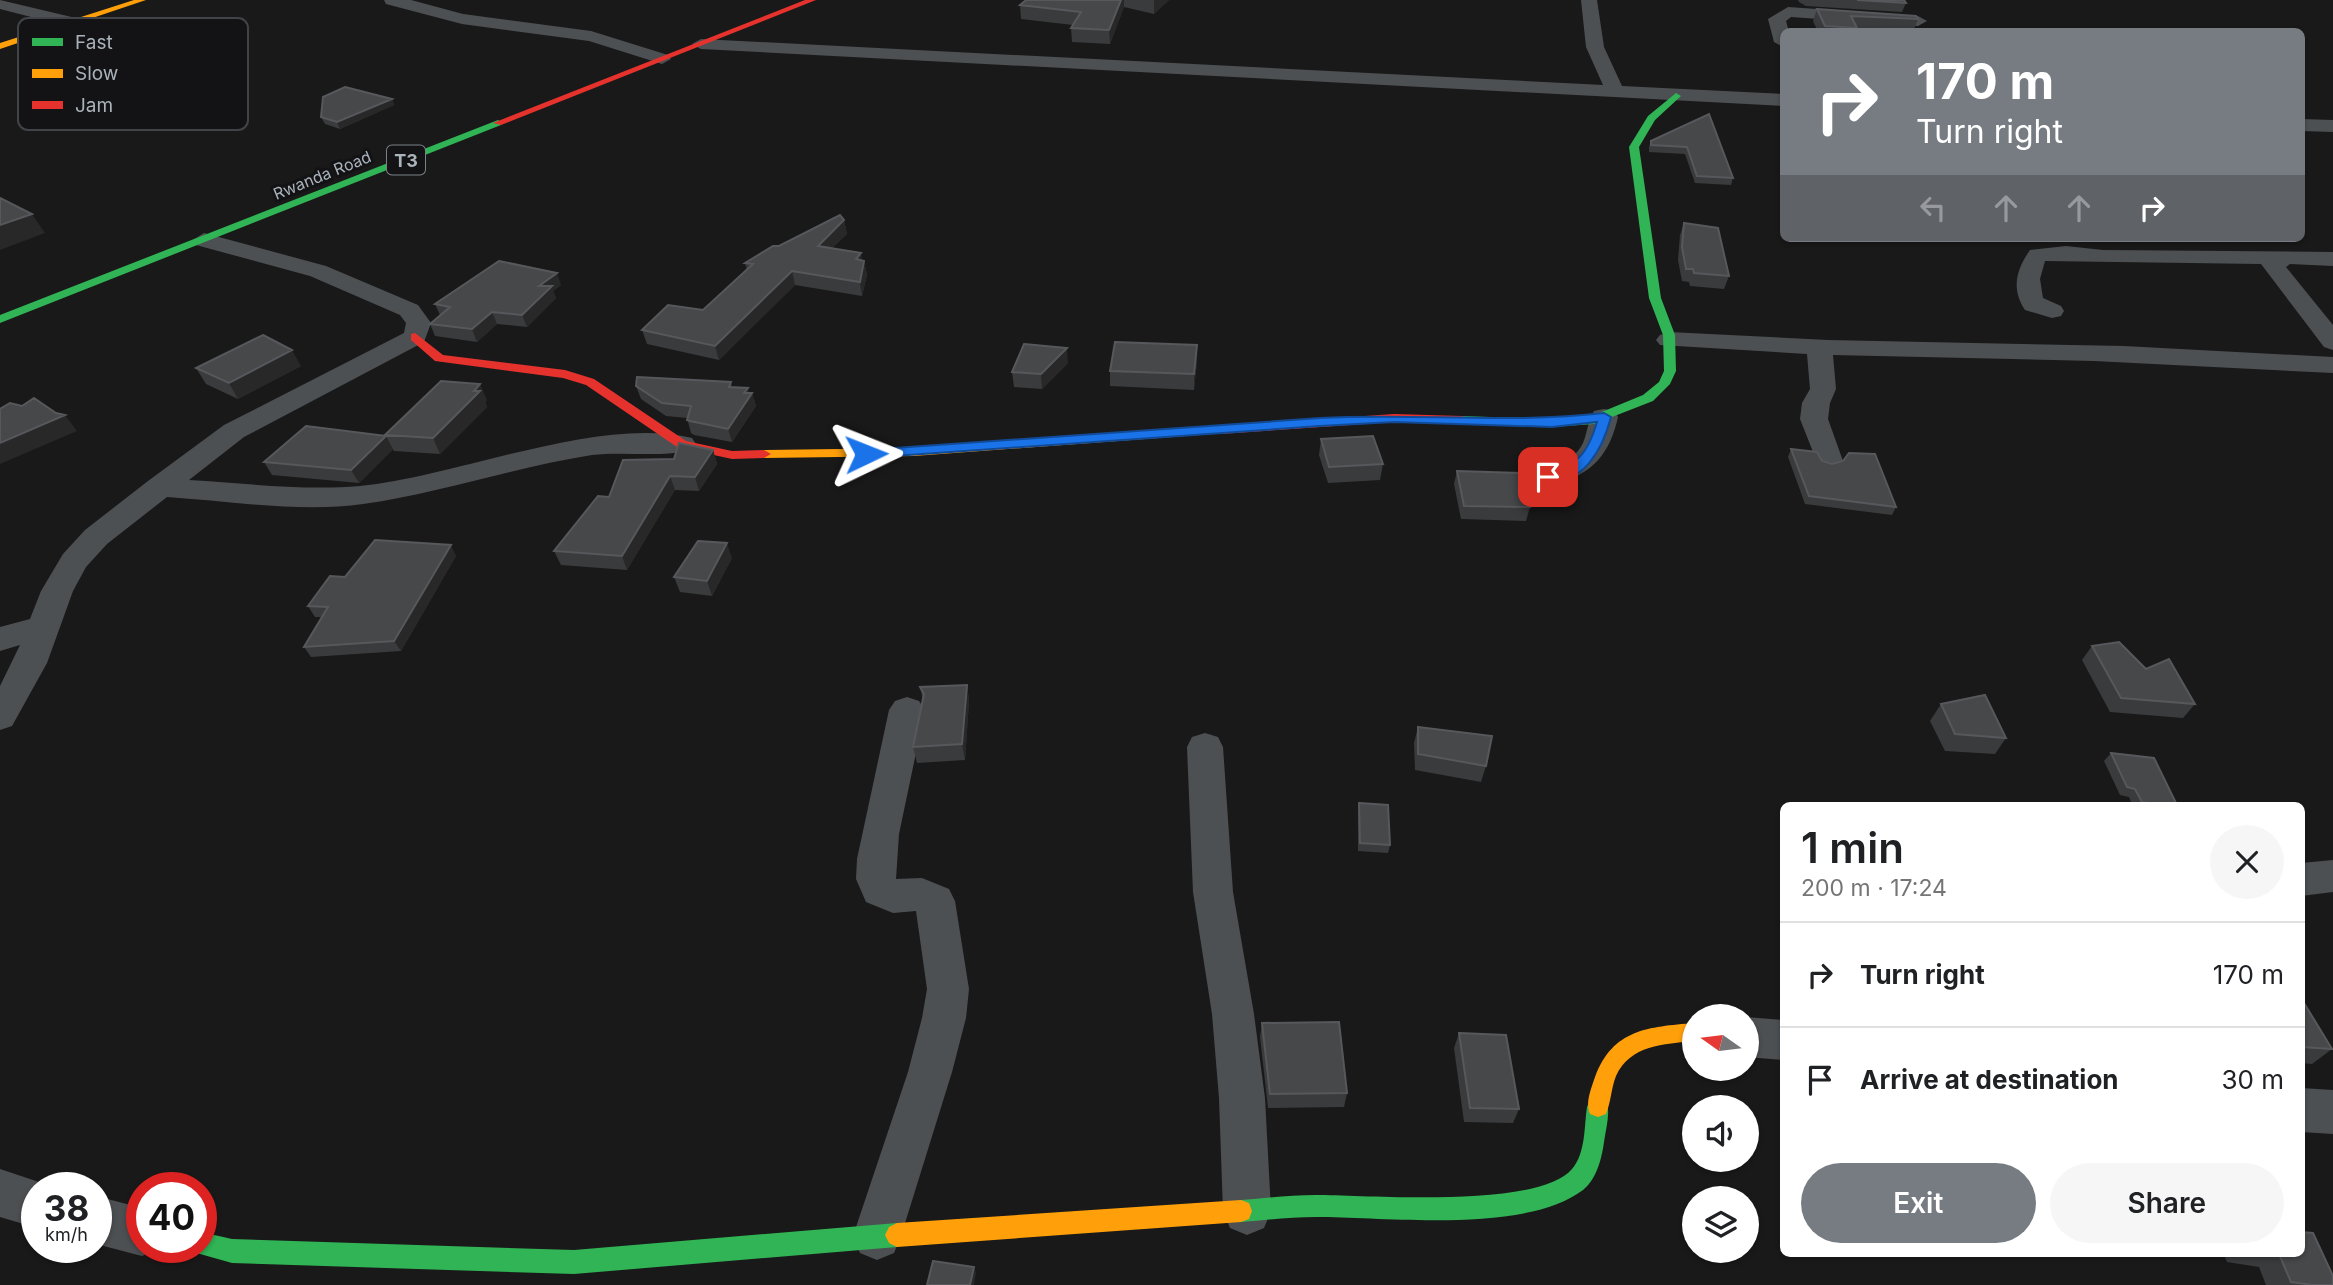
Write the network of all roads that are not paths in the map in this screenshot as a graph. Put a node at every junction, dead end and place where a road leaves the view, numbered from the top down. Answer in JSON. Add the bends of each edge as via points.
{"nodes":[{"id":1,"x":142,"y":0,"type":"edge"},
{"id":2,"x":391,"y":0,"type":"edge"},
{"id":3,"x":812,"y":0,"type":"edge"},
{"id":4,"x":1589,"y":0,"type":"edge"},
{"id":5,"x":0,"y":4,"type":"edge"},
{"id":6,"x":55,"y":18,"type":"edge"},
{"id":7,"x":89,"y":18,"type":"edge"},
{"id":8,"x":1918,"y":21,"type":"edge"},
{"id":9,"x":1780,"y":30,"type":"edge"},
{"id":10,"x":18,"y":40,"type":"edge"},
{"id":11,"x":701,"y":44,"type":"junction"},
{"id":12,"x":0,"y":46,"type":"edge"},
{"id":13,"x":662,"y":58,"type":"junction"},
{"id":14,"x":1615,"y":91,"type":"junction"},
{"id":15,"x":1676,"y":96,"type":"junction"},
{"id":16,"x":1780,"y":100,"type":"edge"},
{"id":17,"x":2305,"y":125,"type":"edge"},
{"id":18,"x":2333,"y":126,"type":"edge"},
{"id":19,"x":204,"y":240,"type":"junction"},
{"id":20,"x":2286,"y":257,"type":"junction"},
{"id":21,"x":2333,"y":260,"type":"edge"},
{"id":22,"x":2052,"y":311,"type":"dead end"},
{"id":23,"x":0,"y":318,"type":"edge"},
{"id":24,"x":415,"y":337,"type":"junction"},
{"id":25,"x":1669,"y":340,"type":"junction"},
{"id":26,"x":2333,"y":342,"type":"edge"},
{"id":27,"x":1819,"y":348,"type":"junction"},
{"id":28,"x":2333,"y":365,"type":"edge"},
{"id":29,"x":1604,"y":417,"type":"junction"},
{"id":30,"x":682,"y":444,"type":"junction"},
{"id":31,"x":1829,"y":461,"type":"edge"},
{"id":32,"x":1534,"y":480,"type":"dead end"},
{"id":33,"x":158,"y":487,"type":"junction"},
{"id":34,"x":44,"y":627,"type":"junction"},
{"id":35,"x":0,"y":639,"type":"edge"},
{"id":36,"x":10,"y":686,"type":"edge"},
{"id":37,"x":907,"y":710,"type":"dead end"},
{"id":38,"x":0,"y":717,"type":"edge"},
{"id":39,"x":1205,"y":747,"type":"dead end"},
{"id":40,"x":2333,"y":876,"type":"edge"},
{"id":41,"x":2305,"y":880,"type":"edge"},
{"id":42,"x":1682,"y":1033,"type":"edge"},
{"id":43,"x":1759,"y":1038,"type":"edge"},
{"id":44,"x":1780,"y":1040,"type":"edge"},
{"id":45,"x":2305,"y":1110,"type":"edge"},
{"id":46,"x":2333,"y":1112,"type":"edge"},
{"id":47,"x":0,"y":1194,"type":"edge"},
{"id":48,"x":21,"y":1199,"type":"edge"},
{"id":49,"x":1247,"y":1211,"type":"junction"},
{"id":50,"x":877,"y":1236,"type":"junction"},
{"id":51,"x":217,"y":1247,"type":"edge"}],
"edges":[{"from":1,"to":7,"type":"main road"},
{"from":2,"to":13,"type":"street","via":[[462,19],[591,36]]},
{"from":3,"to":11,"type":"main road","name":"Rwanda Road","number":"T3"},
{"from":4,"to":14,"type":"street","via":[[1595,47]]},
{"from":5,"to":6,"type":"street"},
{"from":8,"to":9,"type":"street","via":[[1788,12],[1777,19]]},
{"from":10,"to":12,"type":"main road"},
{"from":11,"to":13,"type":"main road","name":"Rwanda Road","number":"T3"},
{"from":11,"to":14,"type":"street"},
{"from":13,"to":19,"type":"main road","name":"Rwanda Road","number":"T3"},
{"from":14,"to":15,"type":"street"},
{"from":15,"to":16,"type":"street"},
{"from":15,"to":25,"type":"main road","via":[[1653,115],[1634,147],[1656,298]]},
{"from":17,"to":18,"type":"street"},
{"from":19,"to":23,"type":"main road","name":"Rwanda Road","number":"T3"},
{"from":19,"to":24,"type":"street","via":[[318,271],[409,310],[419,323]]},
{"from":20,"to":21,"type":"street"},
{"from":20,"to":22,"type":"street","via":[[2038,256],[2027,270],[2027,290],[2034,305]]},
{"from":20,"to":26,"type":"street","via":[[2272,265]]},
{"from":24,"to":30,"type":"main road","via":[[439,358],[565,374],[590,382]]},
{"from":24,"to":33,"type":"street","via":[[234,431]]},
{"from":25,"to":27,"type":"street"},
{"from":25,"to":29,"type":"main road","via":[[1670,371],[1664,384],[1648,398]]},
{"from":27,"to":28,"type":"street","via":[[2155,355]]},
{"from":27,"to":31,"type":"street","via":[[1823,389],[1814,419]]},
{"from":29,"to":30,"type":"main road","via":[[1552,423],[1406,418],[1320,422],[914,452],[732,455]]},
{"from":29,"to":32,"type":"street","via":[[1598,441],[1586,461],[1558,475]]},
{"from":30,"to":33,"type":"street","via":[[591,447],[362,495],[317,497]]},
{"from":33,"to":34,"type":"street","via":[[74,561]]},
{"from":34,"to":35,"type":"street"},
{"from":34,"to":36,"type":"street"},
{"from":36,"to":38,"type":"street"},
{"from":37,"to":50,"type":"street","via":[[877,847],[875,883],[889,896],[922,893],[935,901],[948,989],[930,1072]]},
{"from":39,"to":49,"type":"street","via":[[1213,892],[1242,1098]]},
{"from":40,"to":41,"type":"street"},
{"from":42,"to":49,"type":"main road","via":[[1646,1036],[1612,1057],[1601,1085],[1590,1157],[1577,1181],[1551,1195],[1477,1208],[1312,1206]]},
{"from":43,"to":44,"type":"street"},
{"from":45,"to":46,"type":"street"},
{"from":47,"to":48,"type":"street"},
{"from":49,"to":50,"type":"main road"},
{"from":50,"to":51,"type":"main road","via":[[574,1262]]}]}
